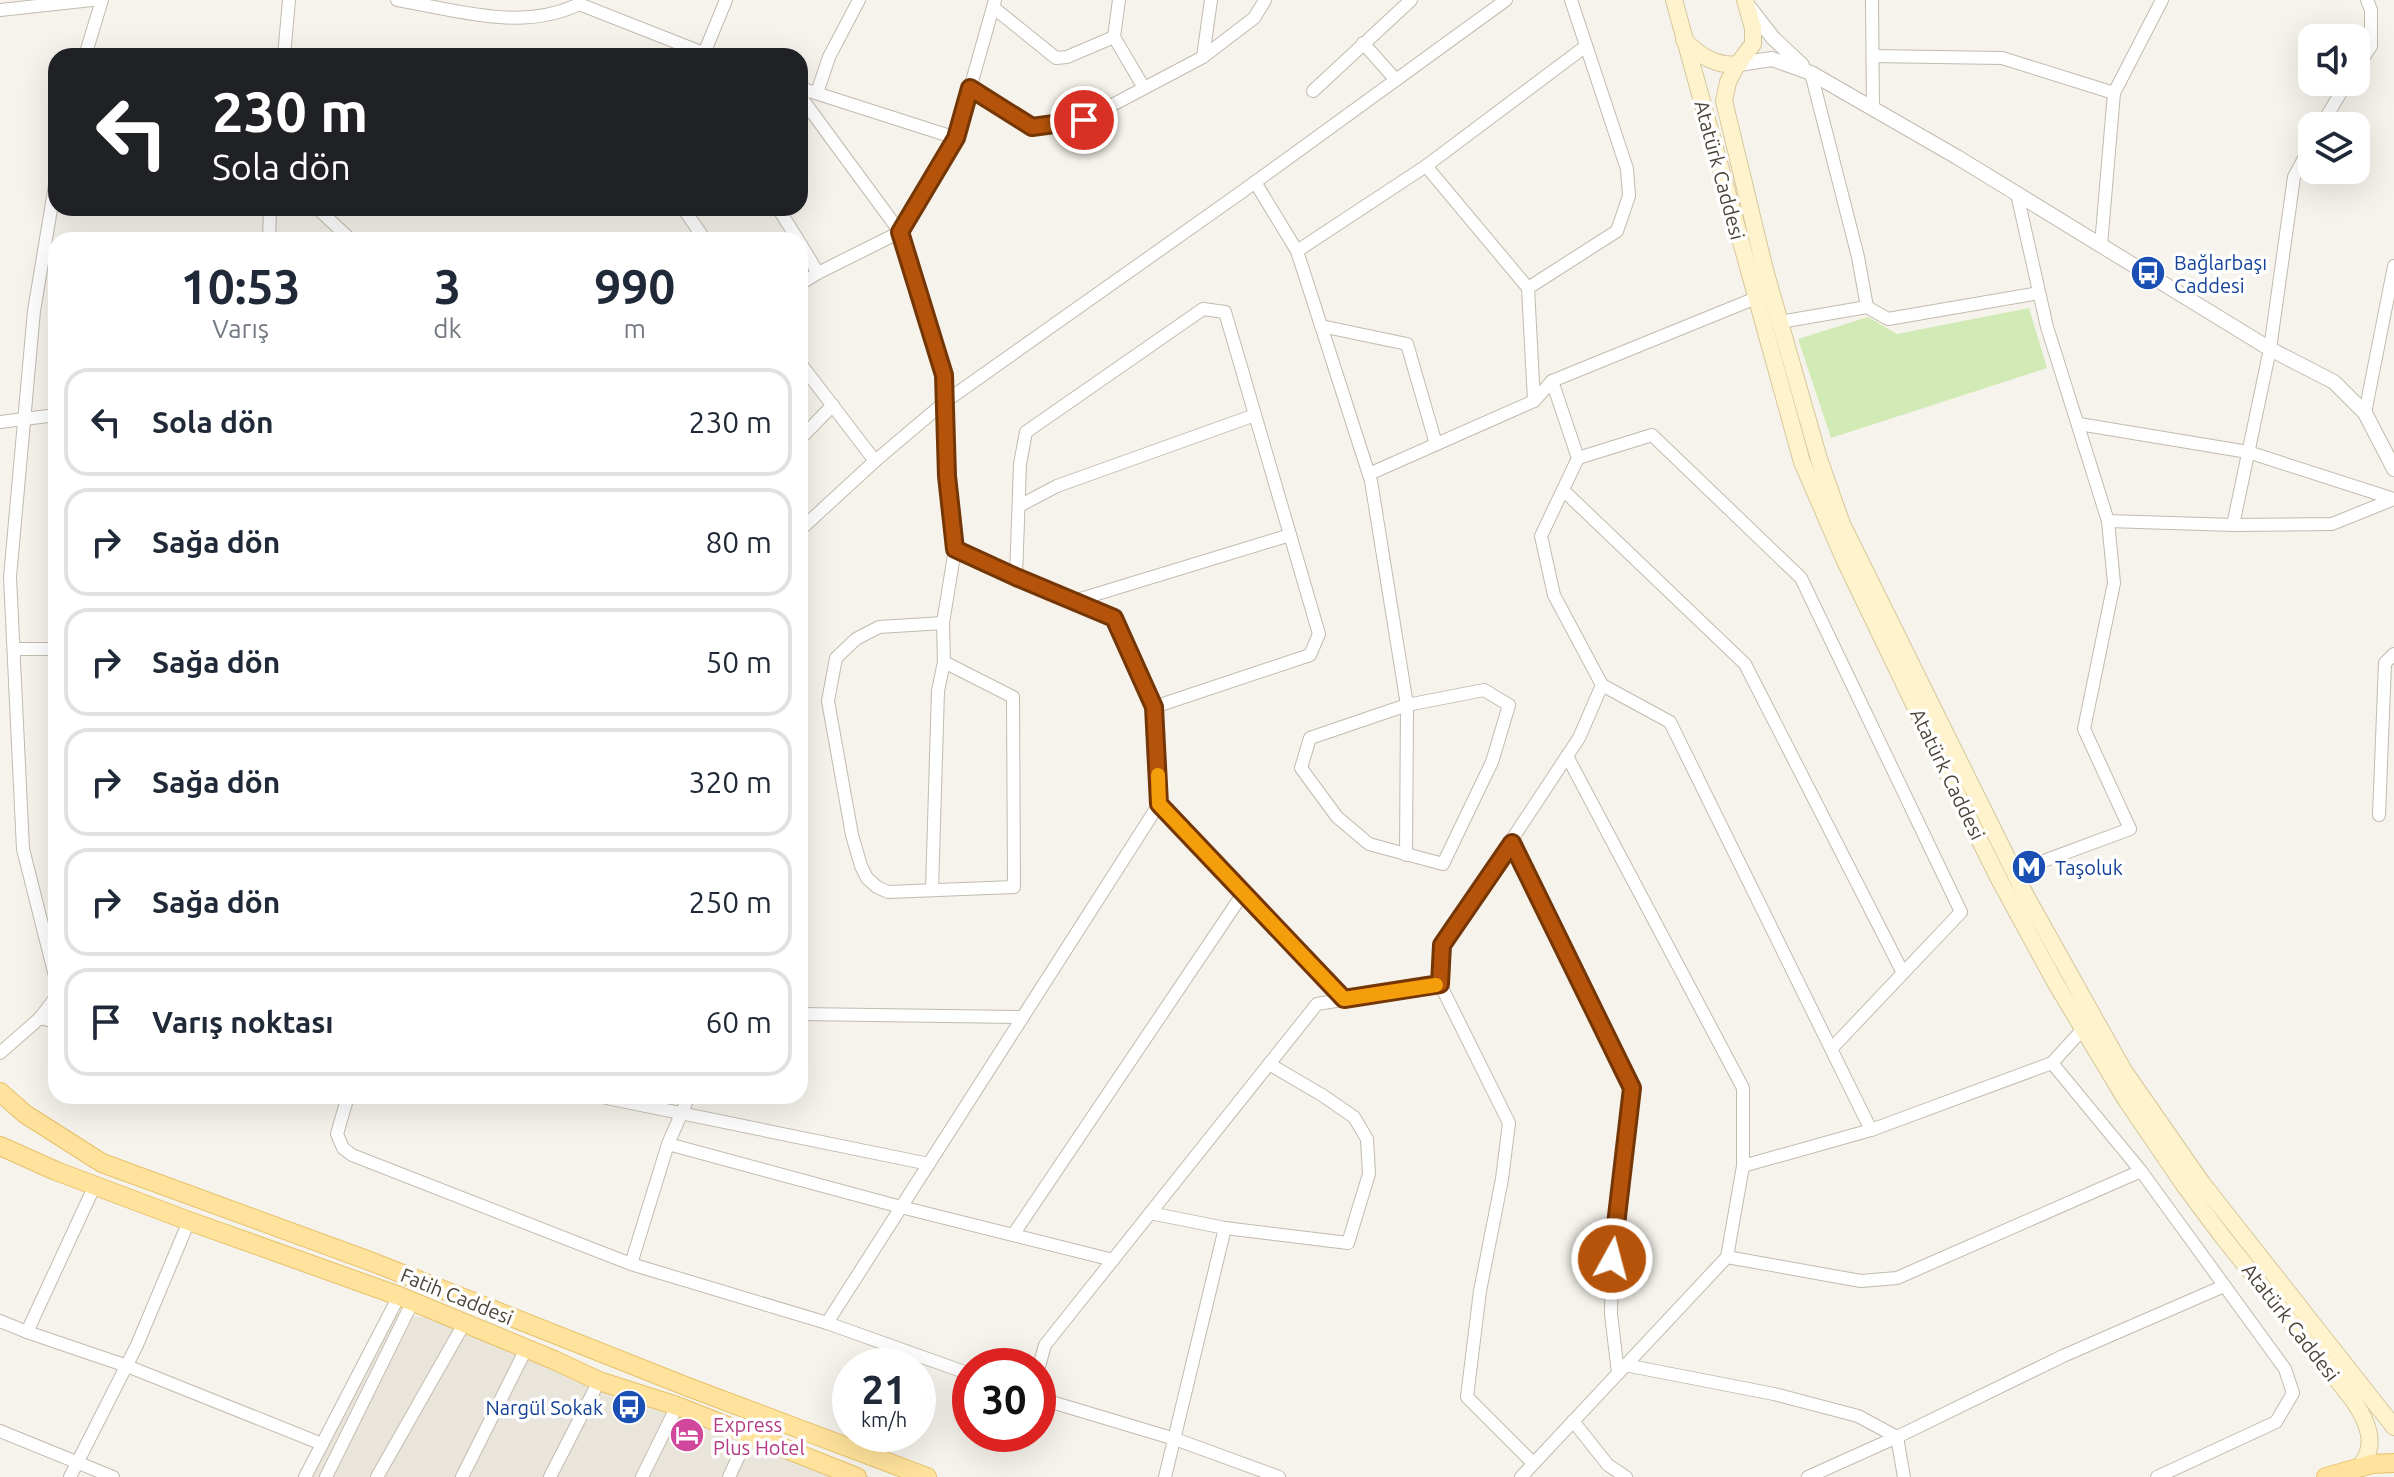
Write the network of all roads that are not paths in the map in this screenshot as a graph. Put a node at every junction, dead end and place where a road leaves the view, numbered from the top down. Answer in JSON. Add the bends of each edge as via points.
{"nodes":[{"id":1,"x":92,"y":0,"type":"edge"},
{"id":2,"x":102,"y":0,"type":"edge"},
{"id":3,"x":289,"y":0,"type":"edge"},
{"id":4,"x":397,"y":0,"type":"edge"},
{"id":5,"x":726,"y":0,"type":"edge"},
{"id":6,"x":859,"y":0,"type":"edge"},
{"id":7,"x":1119,"y":0,"type":"edge"},
{"id":8,"x":1211,"y":0,"type":"edge"},
{"id":9,"x":1265,"y":0,"type":"edge"},
{"id":10,"x":1411,"y":0,"type":"edge"},
{"id":11,"x":1506,"y":0,"type":"edge"},
{"id":12,"x":1571,"y":0,"type":"edge"},
{"id":13,"x":1674,"y":0,"type":"edge"},
{"id":14,"x":1872,"y":0,"type":"edge"},
{"id":15,"x":2162,"y":0,"type":"edge"},
{"id":16,"x":2367,"y":0,"type":"edge"},
{"id":17,"x":580,"y":2,"type":"edge"},
{"id":18,"x":1746,"y":2,"type":"edge"},
{"id":19,"x":436,"y":3,"type":"edge"},
{"id":20,"x":995,"y":4,"type":"edge"},
{"id":21,"x":0,"y":10,"type":"edge"},
{"id":22,"x":1114,"y":37,"type":"junction"},
{"id":23,"x":1684,"y":40,"type":"junction"},
{"id":24,"x":1363,"y":43,"type":"junction"},
{"id":25,"x":1586,"y":46,"type":"junction"},
{"id":26,"x":87,"y":48,"type":"edge"},
{"id":27,"x":285,"y":48,"type":"edge"},
{"id":28,"x":689,"y":48,"type":"edge"},
{"id":29,"x":709,"y":48,"type":"edge"},
{"id":30,"x":2370,"y":48,"type":"edge"},
{"id":31,"x":1873,"y":56,"type":"junction"},
{"id":32,"x":1203,"y":57,"type":"junction"},
{"id":33,"x":1739,"y":64,"type":"junction"},
{"id":34,"x":1811,"y":73,"type":"junction"},
{"id":35,"x":1396,"y":80,"type":"junction"},
{"id":36,"x":970,"y":88,"type":"junction"},
{"id":37,"x":1144,"y":88,"type":"junction"},
{"id":38,"x":808,"y":90,"type":"edge"},
{"id":39,"x":1313,"y":91,"type":"dead end"},
{"id":40,"x":817,"y":93,"type":"junction"},
{"id":41,"x":2114,"y":93,"type":"junction"},
{"id":42,"x":808,"y":107,"type":"edge"},
{"id":43,"x":1873,"y":109,"type":"junction"},
{"id":44,"x":956,"y":138,"type":"junction"},
{"id":45,"x":1426,"y":166,"type":"junction"},
{"id":46,"x":2298,"y":169,"type":"edge"},
{"id":47,"x":1255,"y":182,"type":"junction"},
{"id":48,"x":2017,"y":194,"type":"junction"},
{"id":49,"x":50,"y":216,"type":"edge"},
{"id":50,"x":326,"y":216,"type":"edge"},
{"id":51,"x":342,"y":232,"type":"edge"},
{"id":52,"x":900,"y":232,"type":"junction"},
{"id":53,"x":2101,"y":245,"type":"junction"},
{"id":54,"x":1297,"y":251,"type":"junction"},
{"id":55,"x":808,"y":257,"type":"edge"},
{"id":56,"x":2394,"y":266,"type":"edge"},
{"id":57,"x":818,"y":273,"type":"junction"},
{"id":58,"x":808,"y":279,"type":"edge"},
{"id":59,"x":1528,"y":288,"type":"junction"},
{"id":60,"x":2039,"y":293,"type":"junction"},
{"id":61,"x":1756,"y":298,"type":"junction"},
{"id":62,"x":1867,"y":307,"type":"junction"},
{"id":63,"x":1780,"y":322,"type":"junction"},
{"id":64,"x":1321,"y":326,"type":"junction"},
{"id":65,"x":2270,"y":349,"type":"junction"},
{"id":66,"x":808,"y":373,"type":"edge"},
{"id":67,"x":1552,"y":381,"type":"junction"},
{"id":68,"x":946,"y":401,"type":"junction"},
{"id":69,"x":1534,"y":401,"type":"junction"},
{"id":70,"x":833,"y":405,"type":"junction"},
{"id":71,"x":2365,"y":413,"type":"junction"},
{"id":72,"x":1255,"y":415,"type":"junction"},
{"id":73,"x":48,"y":416,"type":"edge"},
{"id":74,"x":24,"y":420,"type":"junction"},
{"id":75,"x":0,"y":422,"type":"edge"},
{"id":76,"x":2079,"y":424,"type":"junction"},
{"id":77,"x":808,"y":431,"type":"edge"},
{"id":78,"x":1436,"y":444,"type":"junction"},
{"id":79,"x":2248,"y":452,"type":"junction"},
{"id":80,"x":1578,"y":458,"type":"junction"},
{"id":81,"x":875,"y":461,"type":"junction"},
{"id":82,"x":2394,"y":469,"type":"edge"},
{"id":83,"x":1369,"y":474,"type":"junction"},
{"id":84,"x":1563,"y":490,"type":"junction"},
{"id":85,"x":2394,"y":499,"type":"edge"},
{"id":86,"x":1019,"y":506,"type":"junction"},
{"id":87,"x":2108,"y":521,"type":"junction"},
{"id":88,"x":808,"y":522,"type":"edge"},
{"id":89,"x":2233,"y":525,"type":"junction"},
{"id":90,"x":1290,"y":535,"type":"junction"},
{"id":91,"x":955,"y":549,"type":"junction"},
{"id":92,"x":1016,"y":577,"type":"junction"},
{"id":93,"x":1074,"y":601,"type":"junction"},
{"id":94,"x":943,"y":623,"type":"junction"},
{"id":95,"x":14,"y":649,"type":"junction"},
{"id":96,"x":48,"y":649,"type":"edge"},
{"id":97,"x":2394,"y":654,"type":"edge"},
{"id":98,"x":944,"y":662,"type":"junction"},
{"id":99,"x":1602,"y":685,"type":"junction"},
{"id":100,"x":1407,"y":705,"type":"junction"},
{"id":101,"x":1154,"y":707,"type":"junction"},
{"id":102,"x":1567,"y":756,"type":"junction"},
{"id":103,"x":1159,"y":804,"type":"junction"},
{"id":104,"x":2379,"y":815,"type":"dead end"},
{"id":105,"x":1512,"y":843,"type":"junction"},
{"id":106,"x":1406,"y":855,"type":"junction"},
{"id":107,"x":2014,"y":872,"type":"junction"},
{"id":108,"x":932,"y":889,"type":"junction"},
{"id":109,"x":1244,"y":892,"type":"junction"},
{"id":110,"x":48,"y":948,"type":"edge"},
{"id":111,"x":1903,"y":973,"type":"junction"},
{"id":112,"x":1440,"y":984,"type":"junction"},
{"id":113,"x":1344,"y":999,"type":"junction"},
{"id":114,"x":48,"y":1008,"type":"edge"},
{"id":115,"x":808,"y":1014,"type":"edge"},
{"id":116,"x":1023,"y":1017,"type":"junction"},
{"id":117,"x":40,"y":1018,"type":"junction"},
{"id":118,"x":48,"y":1020,"type":"edge"},
{"id":119,"x":2089,"y":1026,"type":"junction"},
{"id":120,"x":1832,"y":1048,"type":"junction"},
{"id":121,"x":0,"y":1053,"type":"edge"},
{"id":122,"x":2052,"y":1063,"type":"junction"},
{"id":123,"x":1269,"y":1064,"type":"junction"},
{"id":124,"x":0,"y":1092,"type":"edge"},
{"id":125,"x":346,"y":1104,"type":"edge"},
{"id":126,"x":634,"y":1104,"type":"edge"},
{"id":127,"x":685,"y":1104,"type":"edge"},
{"id":128,"x":681,"y":1114,"type":"junction"},
{"id":129,"x":1871,"y":1130,"type":"junction"},
{"id":130,"x":668,"y":1144,"type":"junction"},
{"id":131,"x":0,"y":1146,"type":"edge"},
{"id":132,"x":929,"y":1164,"type":"junction"},
{"id":133,"x":1743,"y":1166,"type":"junction"},
{"id":134,"x":2141,"y":1171,"type":"junction"},
{"id":135,"x":95,"y":1185,"type":"junction"},
{"id":136,"x":901,"y":1207,"type":"junction"},
{"id":137,"x":1150,"y":1213,"type":"junction"},
{"id":138,"x":189,"y":1221,"type":"junction"},
{"id":139,"x":1225,"y":1228,"type":"junction"},
{"id":140,"x":1013,"y":1235,"type":"junction"},
{"id":141,"x":1727,"y":1257,"type":"junction"},
{"id":142,"x":1113,"y":1260,"type":"junction"},
{"id":143,"x":631,"y":1264,"type":"junction"},
{"id":144,"x":2224,"y":1286,"type":"junction"},
{"id":145,"x":406,"y":1298,"type":"junction"},
{"id":146,"x":0,"y":1321,"type":"edge"},
{"id":147,"x":465,"y":1322,"type":"junction"},
{"id":148,"x":827,"y":1323,"type":"junction"},
{"id":149,"x":27,"y":1332,"type":"junction"},
{"id":150,"x":1044,"y":1348,"type":"edge"},
{"id":151,"x":526,"y":1349,"type":"junction"},
{"id":152,"x":127,"y":1366,"type":"junction"},
{"id":153,"x":952,"y":1368,"type":"edge"},
{"id":154,"x":1622,"y":1369,"type":"junction"},
{"id":155,"x":599,"y":1381,"type":"junction"},
{"id":156,"x":1056,"y":1403,"type":"edge"},
{"id":157,"x":677,"y":1406,"type":"junction"},
{"id":158,"x":1573,"y":1421,"type":"junction"},
{"id":159,"x":2394,"y":1427,"type":"edge"},
{"id":160,"x":0,"y":1431,"type":"edge"},
{"id":161,"x":749,"y":1434,"type":"junction"},
{"id":162,"x":1897,"y":1437,"type":"junction"},
{"id":163,"x":1175,"y":1439,"type":"junction"},
{"id":164,"x":322,"y":1444,"type":"junction"},
{"id":165,"x":78,"y":1462,"type":"junction"},
{"id":166,"x":1533,"y":1463,"type":"junction"},
{"id":167,"x":2394,"y":1463,"type":"edge"},
{"id":168,"x":815,"y":1469,"type":"edge"},
{"id":169,"x":2341,"y":1473,"type":"edge"},
{"id":170,"x":70,"y":1477,"type":"edge"},
{"id":171,"x":113,"y":1477,"type":"edge"},
{"id":172,"x":305,"y":1477,"type":"edge"},
{"id":173,"x":326,"y":1477,"type":"edge"},
{"id":174,"x":377,"y":1477,"type":"edge"},
{"id":175,"x":462,"y":1477,"type":"edge"},
{"id":176,"x":550,"y":1477,"type":"edge"},
{"id":177,"x":642,"y":1477,"type":"edge"},
{"id":178,"x":729,"y":1477,"type":"edge"},
{"id":179,"x":857,"y":1477,"type":"edge"},
{"id":180,"x":927,"y":1477,"type":"edge"},
{"id":181,"x":1165,"y":1477,"type":"edge"},
{"id":182,"x":1279,"y":1477,"type":"edge"},
{"id":183,"x":1521,"y":1477,"type":"edge"},
{"id":184,"x":1626,"y":1477,"type":"edge"},
{"id":185,"x":1808,"y":1477,"type":"edge"},
{"id":186,"x":1904,"y":1477,"type":"edge"},
{"id":187,"x":2157,"y":1477,"type":"edge"}],
"edges":[{"from":1,"to":21,"type":"street"},
{"from":2,"to":26,"type":"street"},
{"from":3,"to":27,"type":"street"},
{"from":4,"to":19,"type":"street"},
{"from":5,"to":29,"type":"street"},
{"from":6,"to":40,"type":"street"},
{"from":7,"to":22,"type":"street"},
{"from":8,"to":32,"type":"street"},
{"from":9,"to":32,"type":"street","via":[[1254,18]]},
{"from":10,"to":24,"type":"street"},
{"from":11,"to":35,"type":"street"},
{"from":12,"to":25,"type":"street"},
{"from":13,"to":23,"type":"main road","name":"Atatürk Caddesi"},
{"from":14,"to":31,"type":"street"},
{"from":15,"to":41,"type":"street"},
{"from":16,"to":30,"type":"street"},
{"from":17,"to":19,"type":"street","via":[[560,13],[526,19]]},
{"from":17,"to":28,"type":"street"},
{"from":18,"to":33,"type":"main road","name":"Atatürk Caddesi","via":[[1753,44]]},
{"from":18,"to":34,"type":"street","via":[[1773,38]]},
{"from":20,"to":22,"type":"street","via":[[1056,58]]},
{"from":20,"to":36,"type":"street"},
{"from":22,"to":37,"type":"street"},
{"from":23,"to":33,"type":"main road","via":[[1717,63]]},
{"from":23,"to":61,"type":"main road","name":"Atatürk Caddesi"},
{"from":24,"to":35,"type":"street"},
{"from":24,"to":39,"type":"street"},
{"from":25,"to":45,"type":"street"},
{"from":25,"to":59,"type":"street","via":[[1627,169],[1629,196],[1617,231]]},
{"from":31,"to":41,"type":"street","via":[[2002,58]]},
{"from":31,"to":43,"type":"street"},
{"from":32,"to":37,"type":"street"},
{"from":33,"to":34,"type":"street","via":[[1772,59]]},
{"from":33,"to":63,"type":"main road","name":"Atatürk Caddesi","via":[[1724,101]]},
{"from":34,"to":43,"type":"street"},
{"from":34,"to":62,"type":"street"},
{"from":35,"to":47,"type":"street"},
{"from":36,"to":37,"type":"street","via":[[1032,127],[1084,120]]},
{"from":36,"to":44,"type":"street"},
{"from":38,"to":40,"type":"street"},
{"from":40,"to":44,"type":"street"},
{"from":41,"to":53,"type":"street"},
{"from":42,"to":52,"type":"street"},
{"from":43,"to":48,"type":"street"},
{"from":44,"to":52,"type":"street"},
{"from":45,"to":54,"type":"street"},
{"from":45,"to":59,"type":"street"},
{"from":46,"to":65,"type":"street"},
{"from":47,"to":54,"type":"street"},
{"from":47,"to":68,"type":"street"},
{"from":48,"to":53,"type":"street"},
{"from":48,"to":60,"type":"street"},
{"from":49,"to":74,"type":"street"},
{"from":50,"to":51,"type":"street"},
{"from":52,"to":57,"type":"street"},
{"from":52,"to":68,"type":"street","via":[[944,375]]},
{"from":53,"to":65,"type":"street"},
{"from":54,"to":64,"type":"street"},
{"from":55,"to":57,"type":"street"},
{"from":56,"to":71,"type":"street"},
{"from":57,"to":58,"type":"street"},
{"from":59,"to":69,"type":"street"},
{"from":60,"to":62,"type":"street","via":[[1888,319]]},
{"from":60,"to":76,"type":"street"},
{"from":61,"to":67,"type":"street"},
{"from":61,"to":119,"type":"main road","name":"Atatürk Caddesi","via":[[1802,462],[1821,509],[2000,881]]},
{"from":62,"to":63,"type":"street"},
{"from":63,"to":107,"type":"main road","name":"Atatürk Caddesi","via":[[1842,524]]},
{"from":64,"to":78,"type":"street","via":[[1407,344]]},
{"from":64,"to":83,"type":"street"},
{"from":65,"to":71,"type":"street","via":[[2334,382]]},
{"from":65,"to":79,"type":"street"},
{"from":66,"to":70,"type":"street"},
{"from":67,"to":69,"type":"street"},
{"from":67,"to":80,"type":"street"},
{"from":68,"to":81,"type":"street"},
{"from":68,"to":91,"type":"street"},
{"from":69,"to":78,"type":"street"},
{"from":70,"to":77,"type":"street"},
{"from":70,"to":81,"type":"street"},
{"from":71,"to":82,"type":"street"},
{"from":72,"to":86,"type":"street","via":[[1057,486]]},
{"from":72,"to":86,"type":"street","via":[[1225,312],[1203,309],[1026,432]]},
{"from":72,"to":90,"type":"street"},
{"from":73,"to":74,"type":"street"},
{"from":74,"to":75,"type":"street"},
{"from":74,"to":95,"type":"street","via":[[10,577]]},
{"from":76,"to":79,"type":"street"},
{"from":76,"to":87,"type":"street"},
{"from":78,"to":83,"type":"street"},
{"from":79,"to":85,"type":"street"},
{"from":79,"to":89,"type":"street"},
{"from":80,"to":84,"type":"street"},
{"from":80,"to":111,"type":"street","via":[[1652,435],[1801,578],[1961,912]]},
{"from":81,"to":88,"type":"street"},
{"from":83,"to":100,"type":"street"},
{"from":84,"to":99,"type":"street","via":[[1541,536],[1554,595]]},
{"from":84,"to":111,"type":"street","via":[[1745,664]]},
{"from":85,"to":89,"type":"street","via":[[2332,524]]},
{"from":86,"to":92,"type":"street"},
{"from":87,"to":89,"type":"street"},
{"from":87,"to":107,"type":"street","via":[[2114,583],[2084,729],[2130,829]]},
{"from":90,"to":93,"type":"street"},
{"from":90,"to":101,"type":"street","via":[[1319,634],[1310,655]]},
{"from":91,"to":92,"type":"street"},
{"from":91,"to":94,"type":"street"},
{"from":92,"to":93,"type":"street"},
{"from":93,"to":101,"type":"street","via":[[1114,618]]},
{"from":94,"to":98,"type":"street"},
{"from":94,"to":108,"type":"street","via":[[879,627],[856,639],[836,658],[828,701],[852,835],[867,878],[888,892]]},
{"from":95,"to":96,"type":"street"},
{"from":95,"to":110,"type":"street","via":[[23,849]]},
{"from":97,"to":104,"type":"street","via":[[2385,663]]},
{"from":98,"to":108,"type":"street","via":[[938,691]]},
{"from":98,"to":108,"type":"street","via":[[1013,697],[1014,887]]},
{"from":99,"to":102,"type":"street"},
{"from":99,"to":120,"type":"street","via":[[1670,722]]},
{"from":100,"to":106,"type":"street"},
{"from":100,"to":106,"type":"street","via":[[1310,738],[1301,768],[1337,817],[1369,844]]},
{"from":100,"to":106,"type":"street","via":[[1484,690],[1509,705],[1492,762],[1443,864]]},
{"from":101,"to":103,"type":"street"},
{"from":102,"to":105,"type":"street"},
{"from":102,"to":133,"type":"street","via":[[1743,1088]]},
{"from":103,"to":109,"type":"street"},
{"from":103,"to":116,"type":"street"},
{"from":105,"to":112,"type":"street","via":[[1442,945]]},
{"from":105,"to":154,"type":"street","via":[[1632,1088],[1612,1259],[1611,1314]]},
{"from":107,"to":119,"type":"main road","name":"Atatürk Caddesi"},
{"from":109,"to":113,"type":"street"},
{"from":109,"to":140,"type":"street"},
{"from":111,"to":120,"type":"street"},
{"from":112,"to":113,"type":"street"},
{"from":112,"to":166,"type":"street","via":[[1509,1123],[1467,1397]]},
{"from":113,"to":123,"type":"street","via":[[1317,1004]]},
{"from":114,"to":117,"type":"street"},
{"from":115,"to":116,"type":"street"},
{"from":116,"to":132,"type":"street"},
{"from":117,"to":118,"type":"street"},
{"from":117,"to":121,"type":"street"},
{"from":119,"to":122,"type":"street"},
{"from":119,"to":159,"type":"main road","name":"Atatürk Caddesi","via":[[2202,1183]]},
{"from":119,"to":169,"type":"main road","name":"Atatürk Caddesi","via":[[2126,1100],[2184,1185],[2367,1421],[2371,1447],[2365,1460]]},
{"from":120,"to":129,"type":"street"},
{"from":122,"to":129,"type":"street"},
{"from":122,"to":134,"type":"street"},
{"from":123,"to":137,"type":"street"},
{"from":123,"to":139,"type":"street","via":[[1354,1117],[1367,1139],[1369,1174],[1348,1243]]},
{"from":124,"to":180,"type":"main road","name":"Fatih Caddesi","via":[[102,1163]]},
{"from":125,"to":143,"type":"street","via":[[337,1134],[352,1155]]},
{"from":126,"to":128,"type":"street"},
{"from":127,"to":128,"type":"street"},
{"from":128,"to":130,"type":"street"},
{"from":128,"to":132,"type":"street"},
{"from":129,"to":133,"type":"street"},
{"from":130,"to":136,"type":"street"},
{"from":130,"to":143,"type":"street"},
{"from":131,"to":135,"type":"main road","name":"Fatih Caddesi"},
{"from":132,"to":136,"type":"street"},
{"from":133,"to":141,"type":"street"},
{"from":134,"to":141,"type":"street","via":[[1897,1278],[1861,1281]]},
{"from":134,"to":144,"type":"street"},
{"from":135,"to":138,"type":"main road","name":"Fatih Caddesi"},
{"from":135,"to":149,"type":"street"},
{"from":136,"to":140,"type":"street"},
{"from":136,"to":148,"type":"street"},
{"from":137,"to":139,"type":"street"},
{"from":137,"to":142,"type":"street"},
{"from":138,"to":145,"type":"main road","name":"Fatih Caddesi"},
{"from":138,"to":152,"type":"street"},
{"from":139,"to":163,"type":"street"},
{"from":140,"to":142,"type":"street"},
{"from":141,"to":154,"type":"street"},
{"from":142,"to":150,"type":"street"},
{"from":143,"to":148,"type":"street"},
{"from":144,"to":162,"type":"street"},
{"from":144,"to":187,"type":"street","via":[[2285,1369],[2293,1393],[2276,1422]]},
{"from":145,"to":147,"type":"main road","name":"Fatih Caddesi"},
{"from":145,"to":164,"type":"street"},
{"from":145,"to":173,"type":"street"},
{"from":146,"to":149,"type":"street"},
{"from":147,"to":151,"type":"main road","name":"Fatih Caddesi"},
{"from":147,"to":174,"type":"street"},
{"from":148,"to":153,"type":"street"},
{"from":149,"to":152,"type":"street"},
{"from":151,"to":155,"type":"main road","name":"Fatih Caddesi"},
{"from":151,"to":175,"type":"street"},
{"from":152,"to":164,"type":"street"},
{"from":152,"to":165,"type":"street"},
{"from":154,"to":158,"type":"street"},
{"from":154,"to":162,"type":"street","via":[[1774,1394],[1858,1416]]},
{"from":155,"to":157,"type":"main road","name":"Fatih Caddesi"},
{"from":155,"to":176,"type":"street"},
{"from":156,"to":163,"type":"street"},
{"from":157,"to":161,"type":"main road","name":"Fatih Caddesi"},
{"from":157,"to":177,"type":"street"},
{"from":158,"to":166,"type":"street"},
{"from":158,"to":184,"type":"street","via":[[1608,1465]]},
{"from":160,"to":165,"type":"street"},
{"from":161,"to":168,"type":"main road","name":"Fatih Caddesi"},
{"from":161,"to":178,"type":"street"},
{"from":162,"to":185,"type":"street"},
{"from":162,"to":186,"type":"street"},
{"from":163,"to":181,"type":"street"},
{"from":163,"to":182,"type":"street"},
{"from":164,"to":172,"type":"street"},
{"from":165,"to":170,"type":"street"},
{"from":165,"to":171,"type":"street"},
{"from":166,"to":183,"type":"street"},
{"from":167,"to":169,"type":"main road"},
{"from":168,"to":179,"type":"main road","name":"Fatih Caddesi"}]}
